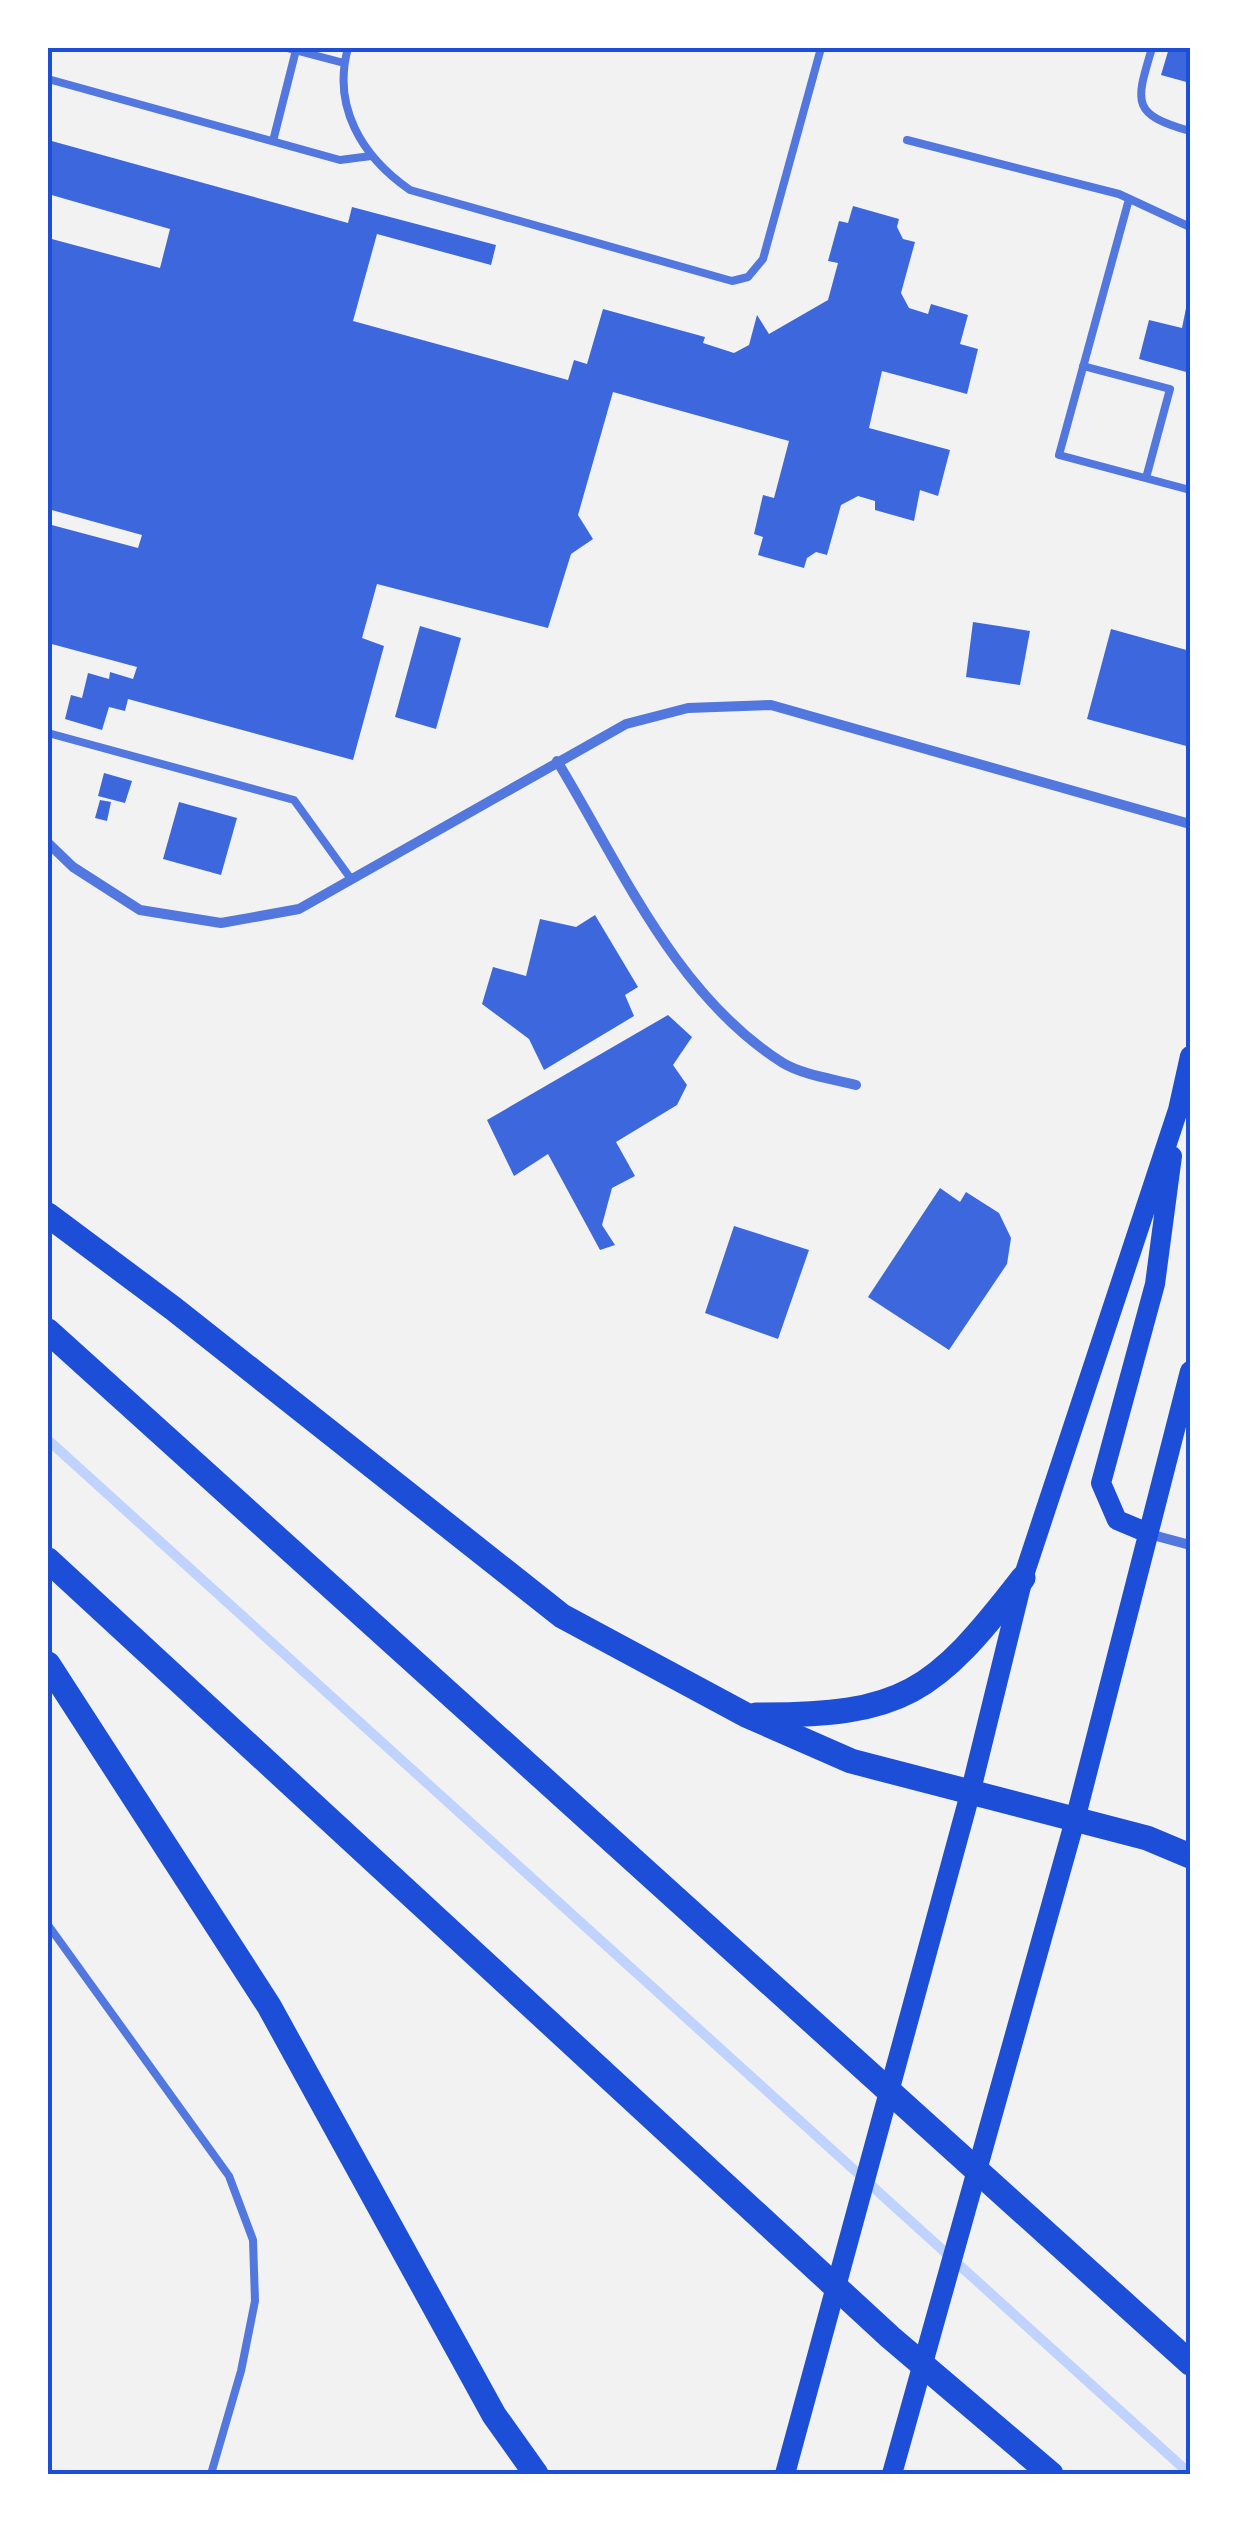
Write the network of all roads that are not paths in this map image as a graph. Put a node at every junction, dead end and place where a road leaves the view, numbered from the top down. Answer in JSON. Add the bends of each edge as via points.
{"nodes":[{"id":1,"x":348,"y":48,"type":"edge"},
{"id":2,"x":821,"y":48,"type":"edge"},
{"id":3,"x":1152,"y":48,"type":"edge"},
{"id":4,"x":292,"y":49,"type":"edge"},
{"id":5,"x":344,"y":63,"type":"junction"},
{"id":6,"x":48,"y":79,"type":"edge"},
{"id":7,"x":1190,"y":131,"type":"edge"},
{"id":8,"x":907,"y":140,"type":"dead end"},
{"id":9,"x":273,"y":141,"type":"junction"},
{"id":10,"x":371,"y":156,"type":"junction"},
{"id":11,"x":1129,"y":199,"type":"junction"},
{"id":12,"x":1190,"y":227,"type":"edge"},
{"id":13,"x":1083,"y":366,"type":"junction"},
{"id":14,"x":1146,"y":478,"type":"junction"},
{"id":15,"x":1190,"y":490,"type":"edge"},
{"id":16,"x":48,"y":734,"type":"edge"},
{"id":17,"x":558,"y":761,"type":"junction"},
{"id":18,"x":1190,"y":824,"type":"edge"},
{"id":19,"x":48,"y":843,"type":"edge"},
{"id":20,"x":351,"y":879,"type":"junction"},
{"id":21,"x":1190,"y":1056,"type":"edge"},
{"id":22,"x":1187,"y":1084,"type":"edge"},
{"id":23,"x":856,"y":1085,"type":"dead end"},
{"id":24,"x":1178,"y":1110,"type":"junction"},
{"id":25,"x":48,"y":1215,"type":"edge"},
{"id":26,"x":48,"y":1331,"type":"edge"},
{"id":27,"x":1190,"y":1371,"type":"edge"},
{"id":28,"x":1185,"y":1414,"type":"edge"},
{"id":29,"x":1148,"y":1533,"type":"junction"},
{"id":30,"x":1190,"y":1545,"type":"edge"},
{"id":31,"x":48,"y":1560,"type":"edge"},
{"id":32,"x":1023,"y":1578,"type":"junction"},
{"id":33,"x":48,"y":1664,"type":"edge"},
{"id":34,"x":746,"y":1715,"type":"junction"},
{"id":35,"x":970,"y":1794,"type":"junction"},
{"id":36,"x":1075,"y":1820,"type":"junction"},
{"id":37,"x":1190,"y":1856,"type":"edge"},
{"id":38,"x":48,"y":1925,"type":"edge"},
{"id":39,"x":1190,"y":2363,"type":"edge"},
{"id":40,"x":211,"y":2474,"type":"edge"},
{"id":41,"x":536,"y":2474,"type":"edge"},
{"id":42,"x":785,"y":2474,"type":"edge"},
{"id":43,"x":892,"y":2474,"type":"edge"},
{"id":44,"x":1051,"y":2474,"type":"edge"}],
"edges":[{"from":1,"to":5,"type":"lane"},
{"from":2,"to":10,"type":"lane","via":[[763,259],[740,280],[430,198],[389,176]]},
{"from":3,"to":7,"type":"lane","via":[[1138,96],[1144,112]]},
{"from":4,"to":5,"type":"lane"},
{"from":4,"to":9,"type":"lane"},
{"from":5,"to":10,"type":"lane","via":[[344,104]]},
{"from":6,"to":9,"type":"lane"},
{"from":8,"to":11,"type":"lane"},
{"from":9,"to":10,"type":"lane","via":[[340,160]]},
{"from":11,"to":12,"type":"lane"},
{"from":11,"to":13,"type":"lane"},
{"from":13,"to":14,"type":"lane","via":[[1059,455]]},
{"from":13,"to":14,"type":"lane","via":[[1170,389]]},
{"from":14,"to":15,"type":"lane"},
{"from":16,"to":20,"type":"lane","via":[[294,800]]},
{"from":17,"to":18,"type":"street","via":[[626,724],[674,711],[771,705]]},
{"from":17,"to":20,"type":"street"},
{"from":17,"to":23,"type":"street","via":[[676,963],[786,1066]]},
{"from":19,"to":20,"type":"street","via":[[140,910],[221,923],[299,909]]},
{"from":21,"to":22,"type":"main road"},
{"from":22,"to":24,"type":"main road"},
{"from":24,"to":29,"type":"main road","via":[[1155,1284],[1101,1483],[1117,1520]]},
{"from":24,"to":32,"type":"main road"},
{"from":25,"to":34,"type":"highway","via":[[562,1616]]},
{"from":26,"to":39,"type":"highway"},
{"from":27,"to":28,"type":"main road"},
{"from":28,"to":29,"type":"main road"},
{"from":29,"to":30,"type":"street"},
{"from":29,"to":36,"type":"main road"},
{"from":31,"to":44,"type":"highway","via":[[890,2337]]},
{"from":32,"to":34,"type":"highway","via":[[940,1675],[890,1702],[824,1716]]},
{"from":32,"to":35,"type":"main road"},
{"from":33,"to":41,"type":"highway","via":[[269,2006],[494,2415]]},
{"from":34,"to":35,"type":"highway","via":[[851,1761]]},
{"from":35,"to":36,"type":"highway"},
{"from":35,"to":42,"type":"main road"},
{"from":36,"to":37,"type":"highway"},
{"from":36,"to":43,"type":"main road"},
{"from":38,"to":40,"type":"lane","via":[[229,2176],[253,2240],[255,2301]]}]}
